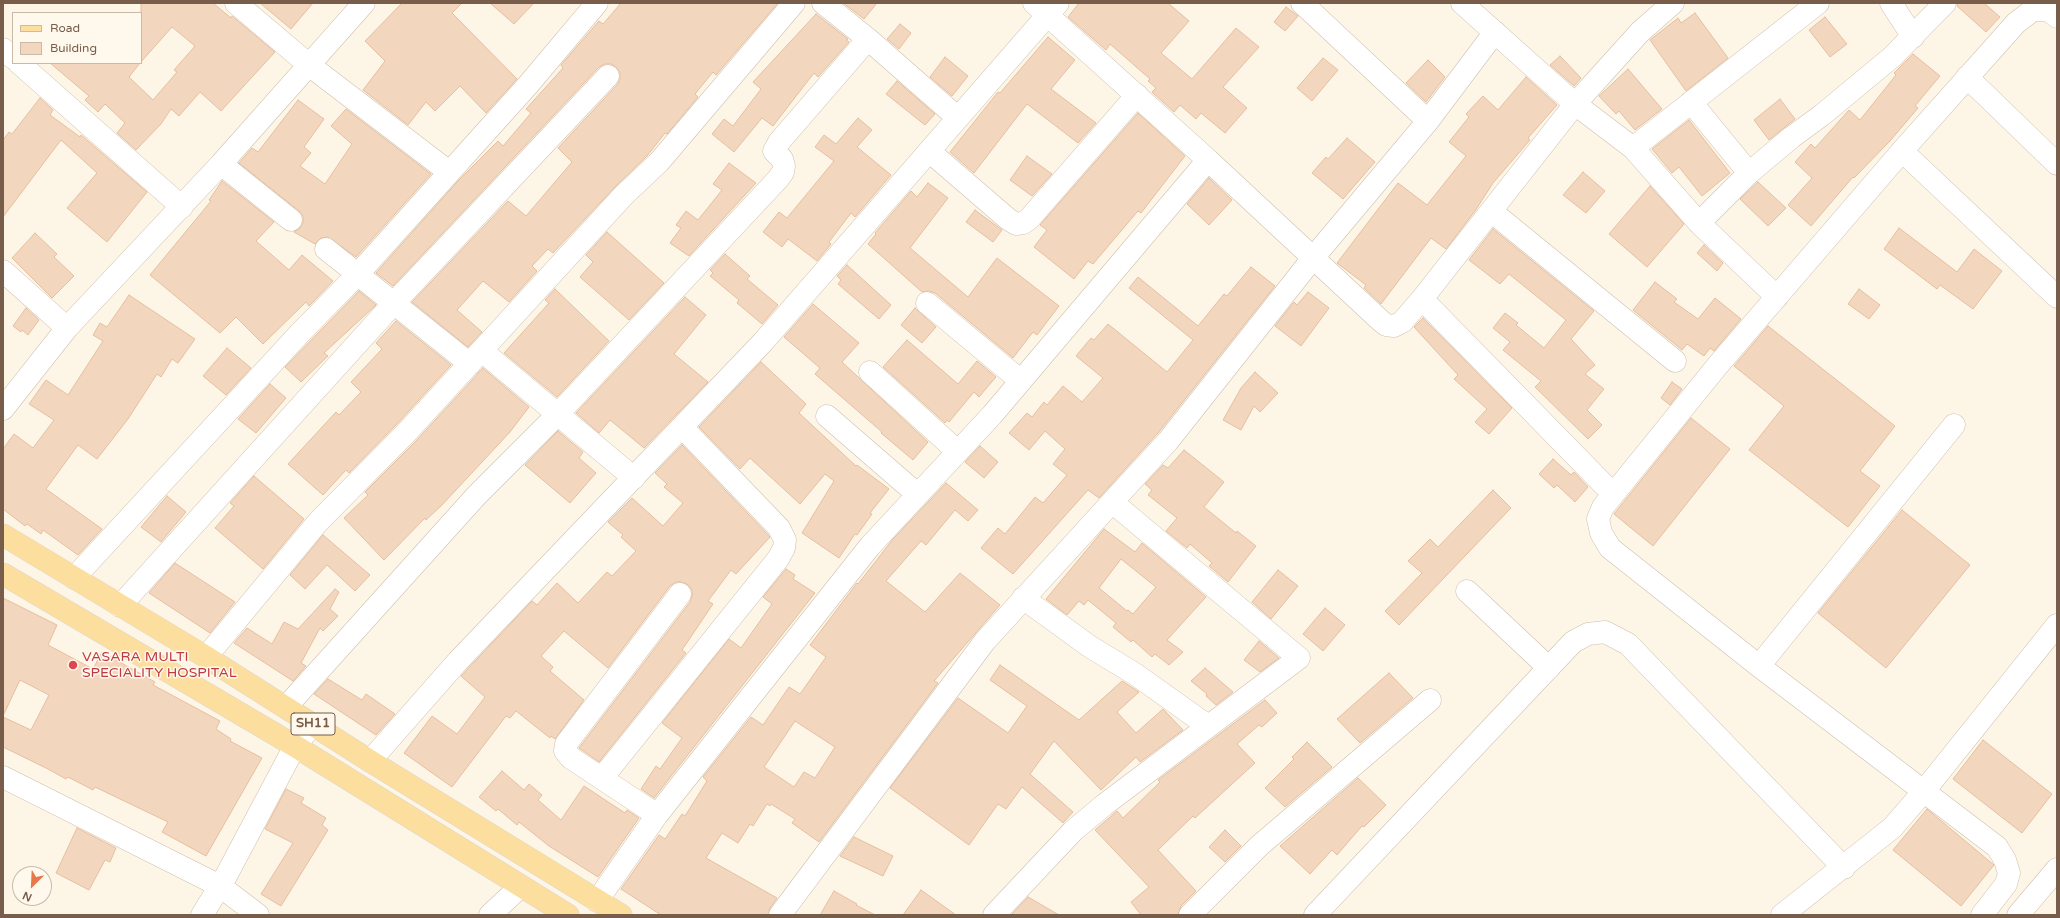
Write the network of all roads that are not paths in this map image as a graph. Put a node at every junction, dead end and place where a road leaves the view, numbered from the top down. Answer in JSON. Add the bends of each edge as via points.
{"nodes":[{"id":1,"x":236,"y":3,"type":"edge"},
{"id":2,"x":364,"y":3,"type":"edge"},
{"id":3,"x":597,"y":3,"type":"edge"},
{"id":4,"x":794,"y":3,"type":"edge"},
{"id":5,"x":823,"y":3,"type":"edge"},
{"id":6,"x":1302,"y":3,"type":"edge"},
{"id":7,"x":1462,"y":3,"type":"edge"},
{"id":8,"x":1673,"y":3,"type":"edge"},
{"id":9,"x":1818,"y":3,"type":"edge"},
{"id":10,"x":1891,"y":3,"type":"edge"},
{"id":11,"x":1945,"y":3,"type":"edge"},
{"id":12,"x":1047,"y":7,"type":"edge"},
{"id":13,"x":2057,"y":17,"type":"edge"},
{"id":14,"x":1495,"y":32,"type":"junction"},
{"id":15,"x":1913,"y":37,"type":"junction"},
{"id":16,"x":868,"y":39,"type":"junction"},
{"id":17,"x":3,"y":49,"type":"edge"},
{"id":18,"x":12,"y":57,"type":"edge"},
{"id":19,"x":20,"y":64,"type":"edge"},
{"id":20,"x":309,"y":65,"type":"junction"},
{"id":21,"x":608,"y":76,"type":"dead end"},
{"id":22,"x":1967,"y":77,"type":"junction"},
{"id":23,"x":1138,"y":95,"type":"junction"},
{"id":24,"x":1691,"y":102,"type":"junction"},
{"id":25,"x":1575,"y":104,"type":"junction"},
{"id":26,"x":958,"y":118,"type":"junction"},
{"id":27,"x":1428,"y":121,"type":"junction"},
{"id":28,"x":1633,"y":148,"type":"junction"},
{"id":29,"x":1902,"y":151,"type":"junction"},
{"id":30,"x":928,"y":152,"type":"junction"},
{"id":31,"x":1208,"y":160,"type":"junction"},
{"id":32,"x":221,"y":164,"type":"junction"},
{"id":33,"x":2057,"y":164,"type":"edge"},
{"id":34,"x":449,"y":172,"type":"junction"},
{"id":35,"x":1749,"y":173,"type":"junction"},
{"id":36,"x":182,"y":207,"type":"junction"},
{"id":37,"x":1491,"y":212,"type":"junction"},
{"id":38,"x":291,"y":220,"type":"dead end"},
{"id":39,"x":1700,"y":223,"type":"junction"},
{"id":40,"x":326,"y":249,"type":"dead end"},
{"id":41,"x":1313,"y":258,"type":"junction"},
{"id":42,"x":3,"y":271,"type":"edge"},
{"id":43,"x":358,"y":274,"type":"junction"},
{"id":44,"x":1777,"y":297,"type":"junction"},
{"id":45,"x":2057,"y":297,"type":"edge"},
{"id":46,"x":1422,"y":299,"type":"junction"},
{"id":47,"x":394,"y":303,"type":"junction"},
{"id":48,"x":927,"y":303,"type":"dead end"},
{"id":49,"x":67,"y":328,"type":"junction"},
{"id":50,"x":476,"y":358,"type":"junction"},
{"id":51,"x":1675,"y":361,"type":"dead end"},
{"id":52,"x":870,"y":372,"type":"dead end"},
{"id":53,"x":1021,"y":381,"type":"junction"},
{"id":54,"x":3,"y":409,"type":"edge"},
{"id":55,"x":558,"y":414,"type":"junction"},
{"id":56,"x":827,"y":416,"type":"dead end"},
{"id":57,"x":1954,"y":425,"type":"dead end"},
{"id":58,"x":682,"y":427,"type":"junction"},
{"id":59,"x":957,"y":452,"type":"junction"},
{"id":60,"x":634,"y":478,"type":"junction"},
{"id":61,"x":917,"y":494,"type":"junction"},
{"id":62,"x":1613,"y":494,"type":"junction"},
{"id":63,"x":1112,"y":502,"type":"junction"},
{"id":64,"x":3,"y":535,"type":"edge"},
{"id":65,"x":3,"y":574,"type":"edge"},
{"id":66,"x":74,"y":578,"type":"junction"},
{"id":67,"x":1467,"y":591,"type":"dead end"},
{"id":68,"x":680,"y":594,"type":"dead end"},
{"id":69,"x":1023,"y":598,"type":"junction"},
{"id":70,"x":120,"y":606,"type":"junction"},
{"id":71,"x":2057,"y":625,"type":"edge"},
{"id":72,"x":206,"y":657,"type":"junction"},
{"id":73,"x":1759,"y":666,"type":"junction"},
{"id":74,"x":1549,"y":668,"type":"junction"},
{"id":75,"x":1430,"y":700,"type":"dead end"},
{"id":76,"x":286,"y":707,"type":"junction"},
{"id":77,"x":313,"y":724,"type":"junction"},
{"id":78,"x":1208,"y":726,"type":"junction"},
{"id":79,"x":295,"y":746,"type":"junction"},
{"id":80,"x":370,"y":761,"type":"junction"},
{"id":81,"x":3,"y":777,"type":"edge"},
{"id":82,"x":602,"y":778,"type":"junction"},
{"id":83,"x":1924,"y":791,"type":"junction"},
{"id":84,"x":657,"y":815,"type":"junction"},
{"id":85,"x":1844,"y":868,"type":"junction"},
{"id":86,"x":2057,"y":869,"type":"edge"},
{"id":87,"x":220,"y":886,"type":"junction"},
{"id":88,"x":521,"y":886,"type":"junction"},
{"id":89,"x":597,"y":901,"type":"junction"},
{"id":90,"x":202,"y":915,"type":"edge"},
{"id":91,"x":258,"y":915,"type":"edge"},
{"id":92,"x":490,"y":915,"type":"edge"},
{"id":93,"x":568,"y":915,"type":"edge"},
{"id":94,"x":621,"y":915,"type":"edge"},
{"id":95,"x":780,"y":915,"type":"edge"},
{"id":96,"x":994,"y":915,"type":"edge"},
{"id":97,"x":1190,"y":915,"type":"edge"},
{"id":98,"x":1315,"y":915,"type":"edge"},
{"id":99,"x":1782,"y":915,"type":"edge"},
{"id":100,"x":1982,"y":915,"type":"edge"},
{"id":101,"x":2018,"y":915,"type":"edge"}],
"edges":[{"from":1,"to":20,"type":"street"},
{"from":2,"to":20,"type":"street"},
{"from":3,"to":34,"type":"street","via":[[528,85]]},
{"from":4,"to":50,"type":"street","via":[[659,162],[624,195]]},
{"from":5,"to":16,"type":"street"},
{"from":6,"to":27,"type":"street"},
{"from":7,"to":14,"type":"street"},
{"from":8,"to":25,"type":"street","via":[[1640,32]]},
{"from":9,"to":24,"type":"street"},
{"from":10,"to":15,"type":"street"},
{"from":11,"to":15,"type":"street"},
{"from":12,"to":23,"type":"street"},
{"from":12,"to":26,"type":"street"},
{"from":13,"to":22,"type":"street","via":[[2048,10],[2033,10],[2016,23]]},
{"from":14,"to":25,"type":"street"},
{"from":14,"to":27,"type":"street"},
{"from":15,"to":35,"type":"street"},
{"from":16,"to":26,"type":"street"},
{"from":16,"to":55,"type":"street","via":[[774,151],[782,159],[784,166],[778,179]]},
{"from":17,"to":18,"type":"street"},
{"from":19,"to":36,"type":"street"},
{"from":20,"to":32,"type":"street"},
{"from":20,"to":34,"type":"street"},
{"from":21,"to":47,"type":"street"},
{"from":22,"to":29,"type":"street"},
{"from":22,"to":33,"type":"street"},
{"from":23,"to":30,"type":"street","via":[[1029,219],[1022,223],[1016,224],[1008,219]]},
{"from":23,"to":31,"type":"street"},
{"from":24,"to":28,"type":"street"},
{"from":24,"to":35,"type":"street"},
{"from":25,"to":28,"type":"street"},
{"from":25,"to":37,"type":"street"},
{"from":26,"to":30,"type":"street"},
{"from":27,"to":41,"type":"street"},
{"from":28,"to":39,"type":"street"},
{"from":29,"to":44,"type":"street"},
{"from":29,"to":45,"type":"street"},
{"from":30,"to":58,"type":"street","via":[[763,342]]},
{"from":31,"to":41,"type":"street"},
{"from":31,"to":53,"type":"street"},
{"from":32,"to":36,"type":"street"},
{"from":32,"to":38,"type":"street"},
{"from":34,"to":43,"type":"street"},
{"from":35,"to":39,"type":"street"},
{"from":36,"to":49,"type":"street"},
{"from":37,"to":46,"type":"street"},
{"from":37,"to":51,"type":"street"},
{"from":39,"to":44,"type":"street"},
{"from":40,"to":43,"type":"street"},
{"from":41,"to":46,"type":"street","via":[[1386,325],[1394,326],[1402,322]]},
{"from":41,"to":63,"type":"street","via":[[1168,441]]},
{"from":42,"to":49,"type":"street"},
{"from":43,"to":47,"type":"street"},
{"from":43,"to":66,"type":"street","via":[[301,332]]},
{"from":44,"to":62,"type":"street"},
{"from":46,"to":62,"type":"street"},
{"from":47,"to":50,"type":"street"},
{"from":47,"to":70,"type":"street"},
{"from":48,"to":53,"type":"street"},
{"from":49,"to":54,"type":"street"},
{"from":50,"to":55,"type":"street"},
{"from":50,"to":72,"type":"street","via":[[318,522]]},
{"from":52,"to":59,"type":"street"},
{"from":53,"to":59,"type":"street"},
{"from":55,"to":60,"type":"street"},
{"from":55,"to":76,"type":"street","via":[[477,495]]},
{"from":56,"to":61,"type":"street"},
{"from":57,"to":73,"type":"street"},
{"from":58,"to":60,"type":"street"},
{"from":58,"to":82,"type":"street","via":[[779,528],[785,540],[784,548],[778,559]]},
{"from":59,"to":61,"type":"street"},
{"from":60,"to":80,"type":"street","via":[[458,661]]},
{"from":61,"to":84,"type":"street","via":[[870,546]]},
{"from":62,"to":73,"type":"street","via":[[1602,507],[1598,519],[1601,533],[1610,548]]},
{"from":63,"to":69,"type":"street"},
{"from":63,"to":78,"type":"street","via":[[1299,658]]},
{"from":64,"to":66,"type":"main road","number":"SH11"},
{"from":65,"to":79,"type":"main road","number":"SH11"},
{"from":66,"to":70,"type":"main road","number":"SH11"},
{"from":67,"to":74,"type":"street"},
{"from":68,"to":82,"type":"street","via":[[566,744],[565,750],[571,758]]},
{"from":69,"to":78,"type":"street"},
{"from":69,"to":95,"type":"street","via":[[985,641]]},
{"from":70,"to":72,"type":"main road","number":"SH11"},
{"from":71,"to":83,"type":"street"},
{"from":72,"to":76,"type":"main road","number":"SH11"},
{"from":73,"to":83,"type":"street"},
{"from":74,"to":85,"type":"street","via":[[1573,642],[1588,634],[1605,632],[1628,644]]},
{"from":74,"to":98,"type":"street"},
{"from":75,"to":97,"type":"street","via":[[1259,846]]},
{"from":76,"to":77,"type":"main road","number":"SH11"},
{"from":77,"to":79,"type":"street"},
{"from":77,"to":80,"type":"main road","number":"SH11"},
{"from":78,"to":96,"type":"street","via":[[1072,831]]},
{"from":79,"to":87,"type":"street"},
{"from":79,"to":88,"type":"main road","number":"SH11"},
{"from":80,"to":89,"type":"main road","number":"SH11"},
{"from":81,"to":87,"type":"street"},
{"from":82,"to":84,"type":"street"},
{"from":83,"to":85,"type":"street","via":[[1892,828]]},
{"from":83,"to":100,"type":"street","via":[[1997,847],[2005,860],[2008,873],[2006,884]]},
{"from":84,"to":89,"type":"street"},
{"from":85,"to":99,"type":"street"},
{"from":86,"to":101,"type":"street"},
{"from":87,"to":90,"type":"street"},
{"from":87,"to":91,"type":"street"},
{"from":88,"to":92,"type":"street"},
{"from":88,"to":93,"type":"main road","number":"SH11"},
{"from":89,"to":94,"type":"main road","number":"SH11"}]}
